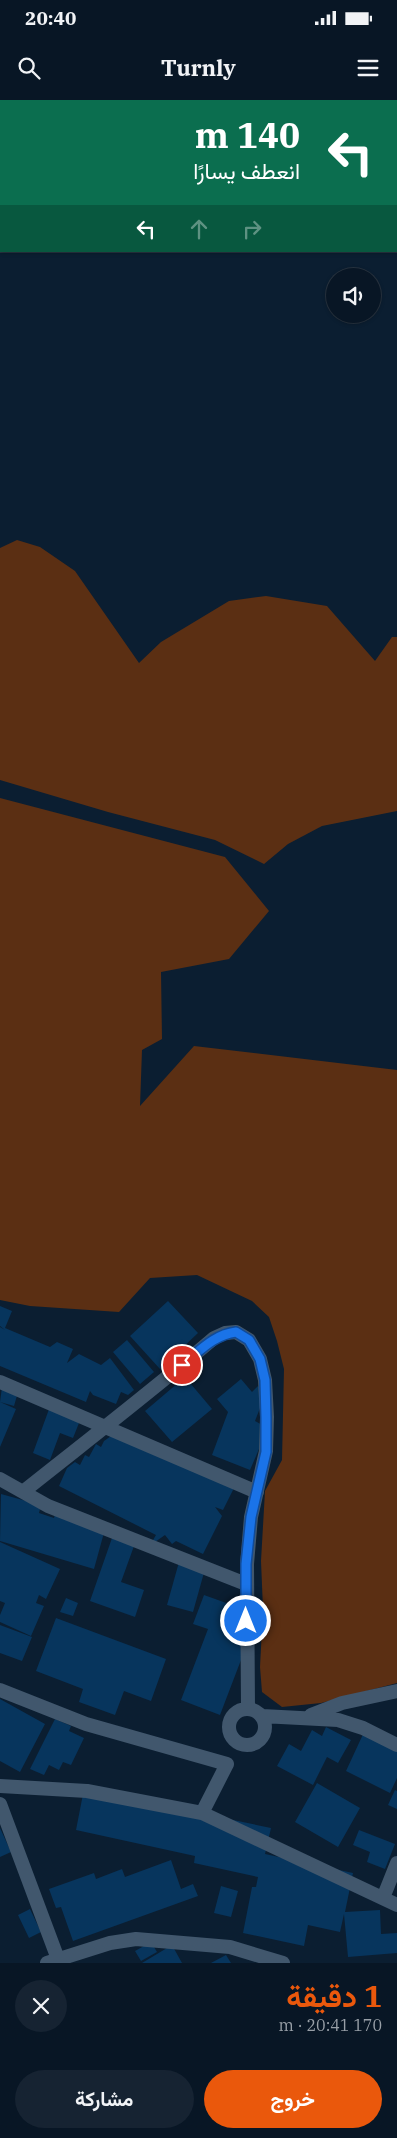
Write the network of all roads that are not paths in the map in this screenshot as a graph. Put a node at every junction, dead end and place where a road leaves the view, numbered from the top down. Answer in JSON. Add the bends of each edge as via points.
{"nodes":[{"id":1,"x":0,"y":1382,"type":"edge"},
{"id":2,"x":104,"y":1428,"type":"junction"},
{"id":3,"x":0,"y":1479,"type":"edge"},
{"id":4,"x":24,"y":1491,"type":"junction"},
{"id":5,"x":257,"y":1492,"type":"junction"},
{"id":6,"x":246,"y":1584,"type":"junction"},
{"id":7,"x":0,"y":1690,"type":"edge"},
{"id":8,"x":397,"y":1691,"type":"edge"},
{"id":9,"x":248,"y":1708,"type":"junction"},
{"id":10,"x":262,"y":1716,"type":"junction"},
{"id":11,"x":304,"y":1718,"type":"junction"},
{"id":12,"x":239,"y":1744,"type":"junction"},
{"id":13,"x":397,"y":1745,"type":"edge"},
{"id":14,"x":227,"y":1764,"type":"junction"},
{"id":15,"x":0,"y":1786,"type":"edge"},
{"id":16,"x":0,"y":1804,"type":"edge"},
{"id":17,"x":202,"y":1813,"type":"junction"},
{"id":18,"x":397,"y":1864,"type":"edge"},
{"id":19,"x":382,"y":1898,"type":"junction"},
{"id":20,"x":397,"y":1905,"type":"edge"},
{"id":21,"x":52,"y":1961,"type":"edge"},
{"id":22,"x":283,"y":1963,"type":"edge"}],
"edges":[{"from":1,"to":2,"type":"street"},
{"from":2,"to":4,"type":"street"},
{"from":2,"to":5,"type":"street"},
{"from":2,"to":5,"type":"street","via":[[214,1338],[236,1332],[256,1349],[265,1380],[266,1452]]},
{"from":3,"to":4,"type":"street"},
{"from":4,"to":6,"type":"street","via":[[48,1506]]},
{"from":5,"to":6,"type":"street","via":[[251,1517]]},
{"from":6,"to":9,"type":"street"},
{"from":7,"to":14,"type":"street","via":[[86,1724]]},
{"from":8,"to":11,"type":"street","via":[[342,1703]]},
{"from":9,"to":10,"type":"street"},
{"from":9,"to":12,"type":"street","via":[[234,1713],[228,1726],[233,1740]]},
{"from":10,"to":11,"type":"street"},
{"from":10,"to":12,"type":"street","via":[[265,1728],[261,1739],[251,1745]]},
{"from":11,"to":13,"type":"street","via":[[338,1720]]},
{"from":12,"to":14,"type":"street"},
{"from":14,"to":17,"type":"street"},
{"from":15,"to":17,"type":"street","via":[[86,1791]]},
{"from":16,"to":21,"type":"street"},
{"from":17,"to":19,"type":"street"},
{"from":18,"to":19,"type":"street"},
{"from":19,"to":20,"type":"street"},
{"from":21,"to":22,"type":"street","via":[[110,1943],[136,1939],[230,1947]]}]}
